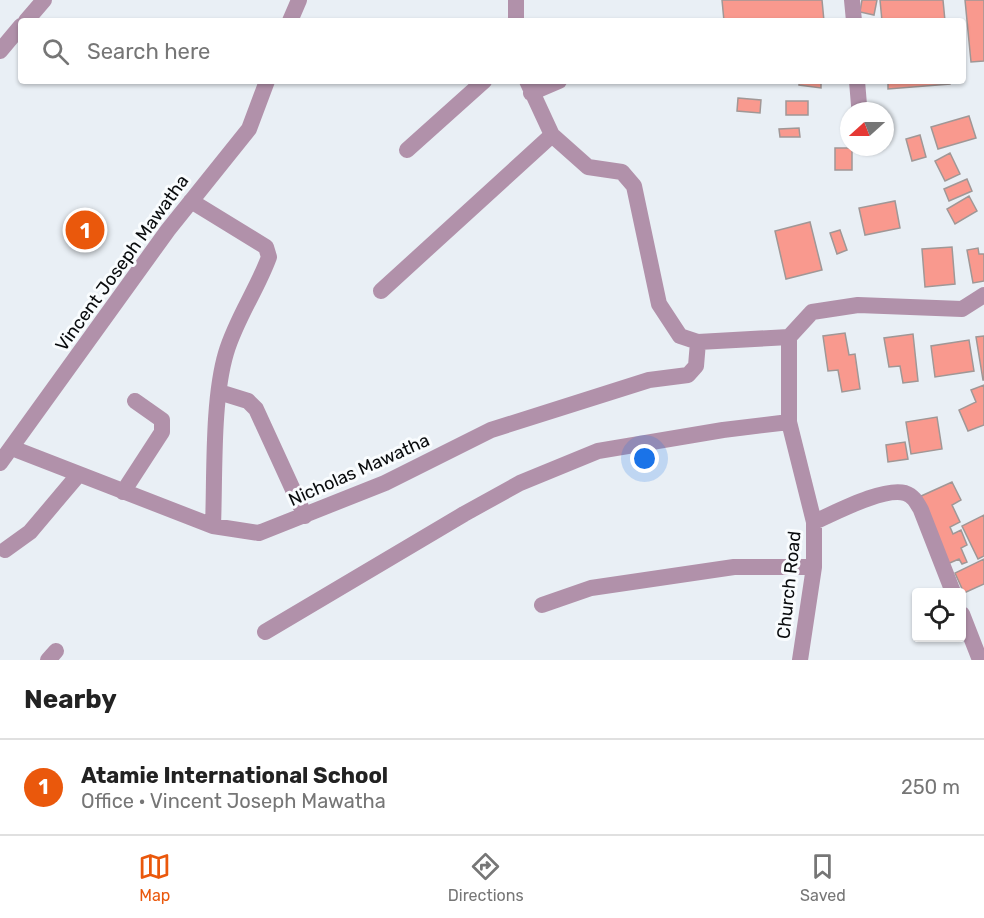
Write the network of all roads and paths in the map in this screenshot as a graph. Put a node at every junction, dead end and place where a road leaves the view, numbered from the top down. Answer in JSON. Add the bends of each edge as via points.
{"nodes":[{"id":1,"x":44,"y":0,"type":"edge"},
{"id":2,"x":299,"y":0,"type":"edge"},
{"id":3,"x":516,"y":0,"type":"edge"},
{"id":4,"x":852,"y":0,"type":"edge"},
{"id":5,"x":29,"y":18,"type":"edge"},
{"id":6,"x":291,"y":18,"type":"edge"},
{"id":7,"x":516,"y":18,"type":"edge"},
{"id":8,"x":854,"y":18,"type":"edge"},
{"id":9,"x":18,"y":30,"type":"edge"},
{"id":10,"x":0,"y":51,"type":"edge"},
{"id":11,"x":266,"y":84,"type":"edge"},
{"id":12,"x":481,"y":84,"type":"edge"},
{"id":13,"x":544,"y":84,"type":"edge"},
{"id":14,"x":858,"y":84,"type":"edge"},
{"id":15,"x":529,"y":87,"type":"edge"},
{"id":16,"x":859,"y":102,"type":"edge"},
{"id":17,"x":552,"y":135,"type":"junction"},
{"id":18,"x":407,"y":150,"type":"dead end"},
{"id":19,"x":191,"y":201,"type":"junction"},
{"id":20,"x":381,"y":291,"type":"dead end"},
{"id":21,"x":984,"y":295,"type":"edge"},
{"id":22,"x":789,"y":337,"type":"junction"},
{"id":23,"x":698,"y":342,"type":"junction"},
{"id":24,"x":219,"y":392,"type":"junction"},
{"id":25,"x":135,"y":401,"type":"dead end"},
{"id":26,"x":789,"y":422,"type":"junction"},
{"id":27,"x":12,"y":448,"type":"junction"},
{"id":28,"x":0,"y":464,"type":"edge"},
{"id":29,"x":79,"y":474,"type":"junction"},
{"id":30,"x":123,"y":492,"type":"junction"},
{"id":31,"x":305,"y":516,"type":"junction"},
{"id":32,"x":814,"y":522,"type":"junction"},
{"id":33,"x":213,"y":526,"type":"junction"},
{"id":34,"x":5,"y":550,"type":"dead end"},
{"id":35,"x":814,"y":567,"type":"junction"},
{"id":36,"x":951,"y":588,"type":"edge"},
{"id":37,"x":542,"y":605,"type":"dead end"},
{"id":38,"x":966,"y":624,"type":"edge"},
{"id":39,"x":266,"y":632,"type":"dead end"},
{"id":40,"x":800,"y":660,"type":"edge"},
{"id":41,"x":980,"y":660,"type":"edge"}],
"edges":[{"from":1,"to":5,"type":"street"},
{"from":2,"to":6,"type":"street"},
{"from":3,"to":7,"type":"street"},
{"from":4,"to":8,"type":"street"},
{"from":9,"to":10,"type":"street"},
{"from":11,"to":19,"type":"street","name":"Vincent Joseph Mawatha","via":[[249,129]]},
{"from":12,"to":18,"type":"street"},
{"from":13,"to":15,"type":"street"},
{"from":14,"to":16,"type":"street"},
{"from":15,"to":17,"type":"street"},
{"from":17,"to":20,"type":"street"},
{"from":17,"to":23,"type":"street","via":[[588,167],[622,172],[633,186],[659,304],[680,336]]},
{"from":19,"to":24,"type":"street","via":[[266,247],[269,257],[225,354]]},
{"from":19,"to":27,"type":"street","name":"Vincent Joseph Mawatha"},
{"from":21,"to":22,"type":"street","via":[[962,309],[858,305],[812,312]]},
{"from":22,"to":23,"type":"street"},
{"from":22,"to":26,"type":"street","name":"Church Road"},
{"from":23,"to":31,"type":"street","name":"Nicholas Mawatha","via":[[696,366],[688,375],[649,380],[491,430],[386,483]]},
{"from":24,"to":31,"type":"street","via":[[248,400],[256,409]]},
{"from":24,"to":33,"type":"street"},
{"from":25,"to":30,"type":"street","via":[[162,420],[162,432]]},
{"from":26,"to":32,"type":"street","name":"Church Road"},
{"from":26,"to":39,"type":"street","via":[[598,451],[520,483],[473,508]]},
{"from":27,"to":28,"type":"street","name":"Vincent Joseph Mawatha"},
{"from":27,"to":29,"type":"street","name":"Nicholas Mawatha"},
{"from":29,"to":30,"type":"street","name":"Nicholas Mawatha"},
{"from":29,"to":34,"type":"street","via":[[30,532]]},
{"from":30,"to":33,"type":"street","name":"Nicholas Mawatha"},
{"from":31,"to":33,"type":"street","name":"Nicholas Mawatha","via":[[260,533]]},
{"from":32,"to":35,"type":"street","name":"Church Road"},
{"from":32,"to":36,"type":"street","via":[[871,498],[904,493],[914,498],[921,510]]},
{"from":35,"to":37,"type":"street","via":[[734,567],[591,588]]},
{"from":35,"to":40,"type":"street","name":"Church Road"},
{"from":38,"to":41,"type":"street"}]}
